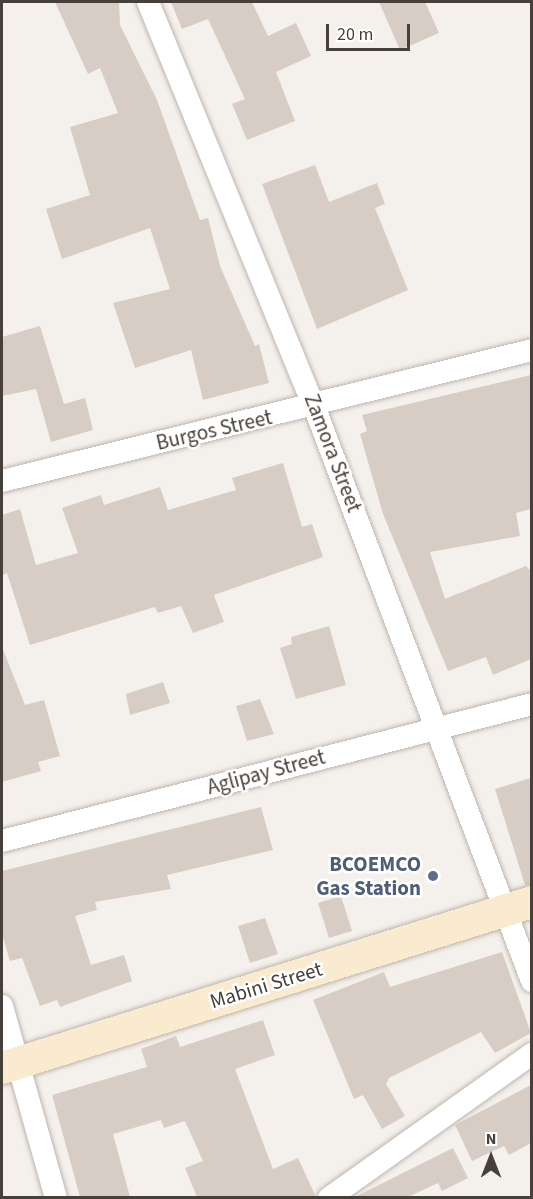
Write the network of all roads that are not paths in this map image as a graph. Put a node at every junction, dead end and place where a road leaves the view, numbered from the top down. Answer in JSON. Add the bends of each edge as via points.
{"nodes":[{"id":1,"x":148,"y":2,"type":"edge"},
{"id":2,"x":531,"y":350,"type":"edge"},
{"id":3,"x":314,"y":406,"type":"junction"},
{"id":4,"x":2,"y":481,"type":"edge"},
{"id":5,"x":531,"y":704,"type":"edge"},
{"id":6,"x":439,"y":727,"type":"junction"},
{"id":7,"x":2,"y":841,"type":"edge"},
{"id":8,"x":518,"y":906,"type":"edge"},
{"id":9,"x":531,"y":981,"type":"edge"},
{"id":10,"x":2,"y":1006,"type":"edge"},
{"id":11,"x":531,"y":1054,"type":"edge"},
{"id":12,"x":10,"y":1065,"type":"edge"},
{"id":13,"x":56,"y":1197,"type":"edge"},
{"id":14,"x":330,"y":1197,"type":"edge"}],
"edges":[{"from":1,"to":3,"type":"street","name":"Zamora Street"},
{"from":2,"to":3,"type":"street","name":"Burgos Street"},
{"from":3,"to":4,"type":"street","name":"Burgos Street"},
{"from":3,"to":6,"type":"street","name":"Zamora Street"},
{"from":5,"to":6,"type":"street","name":"Aglipay Street"},
{"from":6,"to":7,"type":"street","name":"Aglipay Street"},
{"from":6,"to":8,"type":"street","name":"Zamora Street"},
{"from":8,"to":9,"type":"street","name":"Zamora Street"},
{"from":8,"to":12,"type":"street","name":"Mabini Street"},
{"from":10,"to":12,"type":"street"},
{"from":11,"to":14,"type":"street"},
{"from":12,"to":13,"type":"street"}]}
